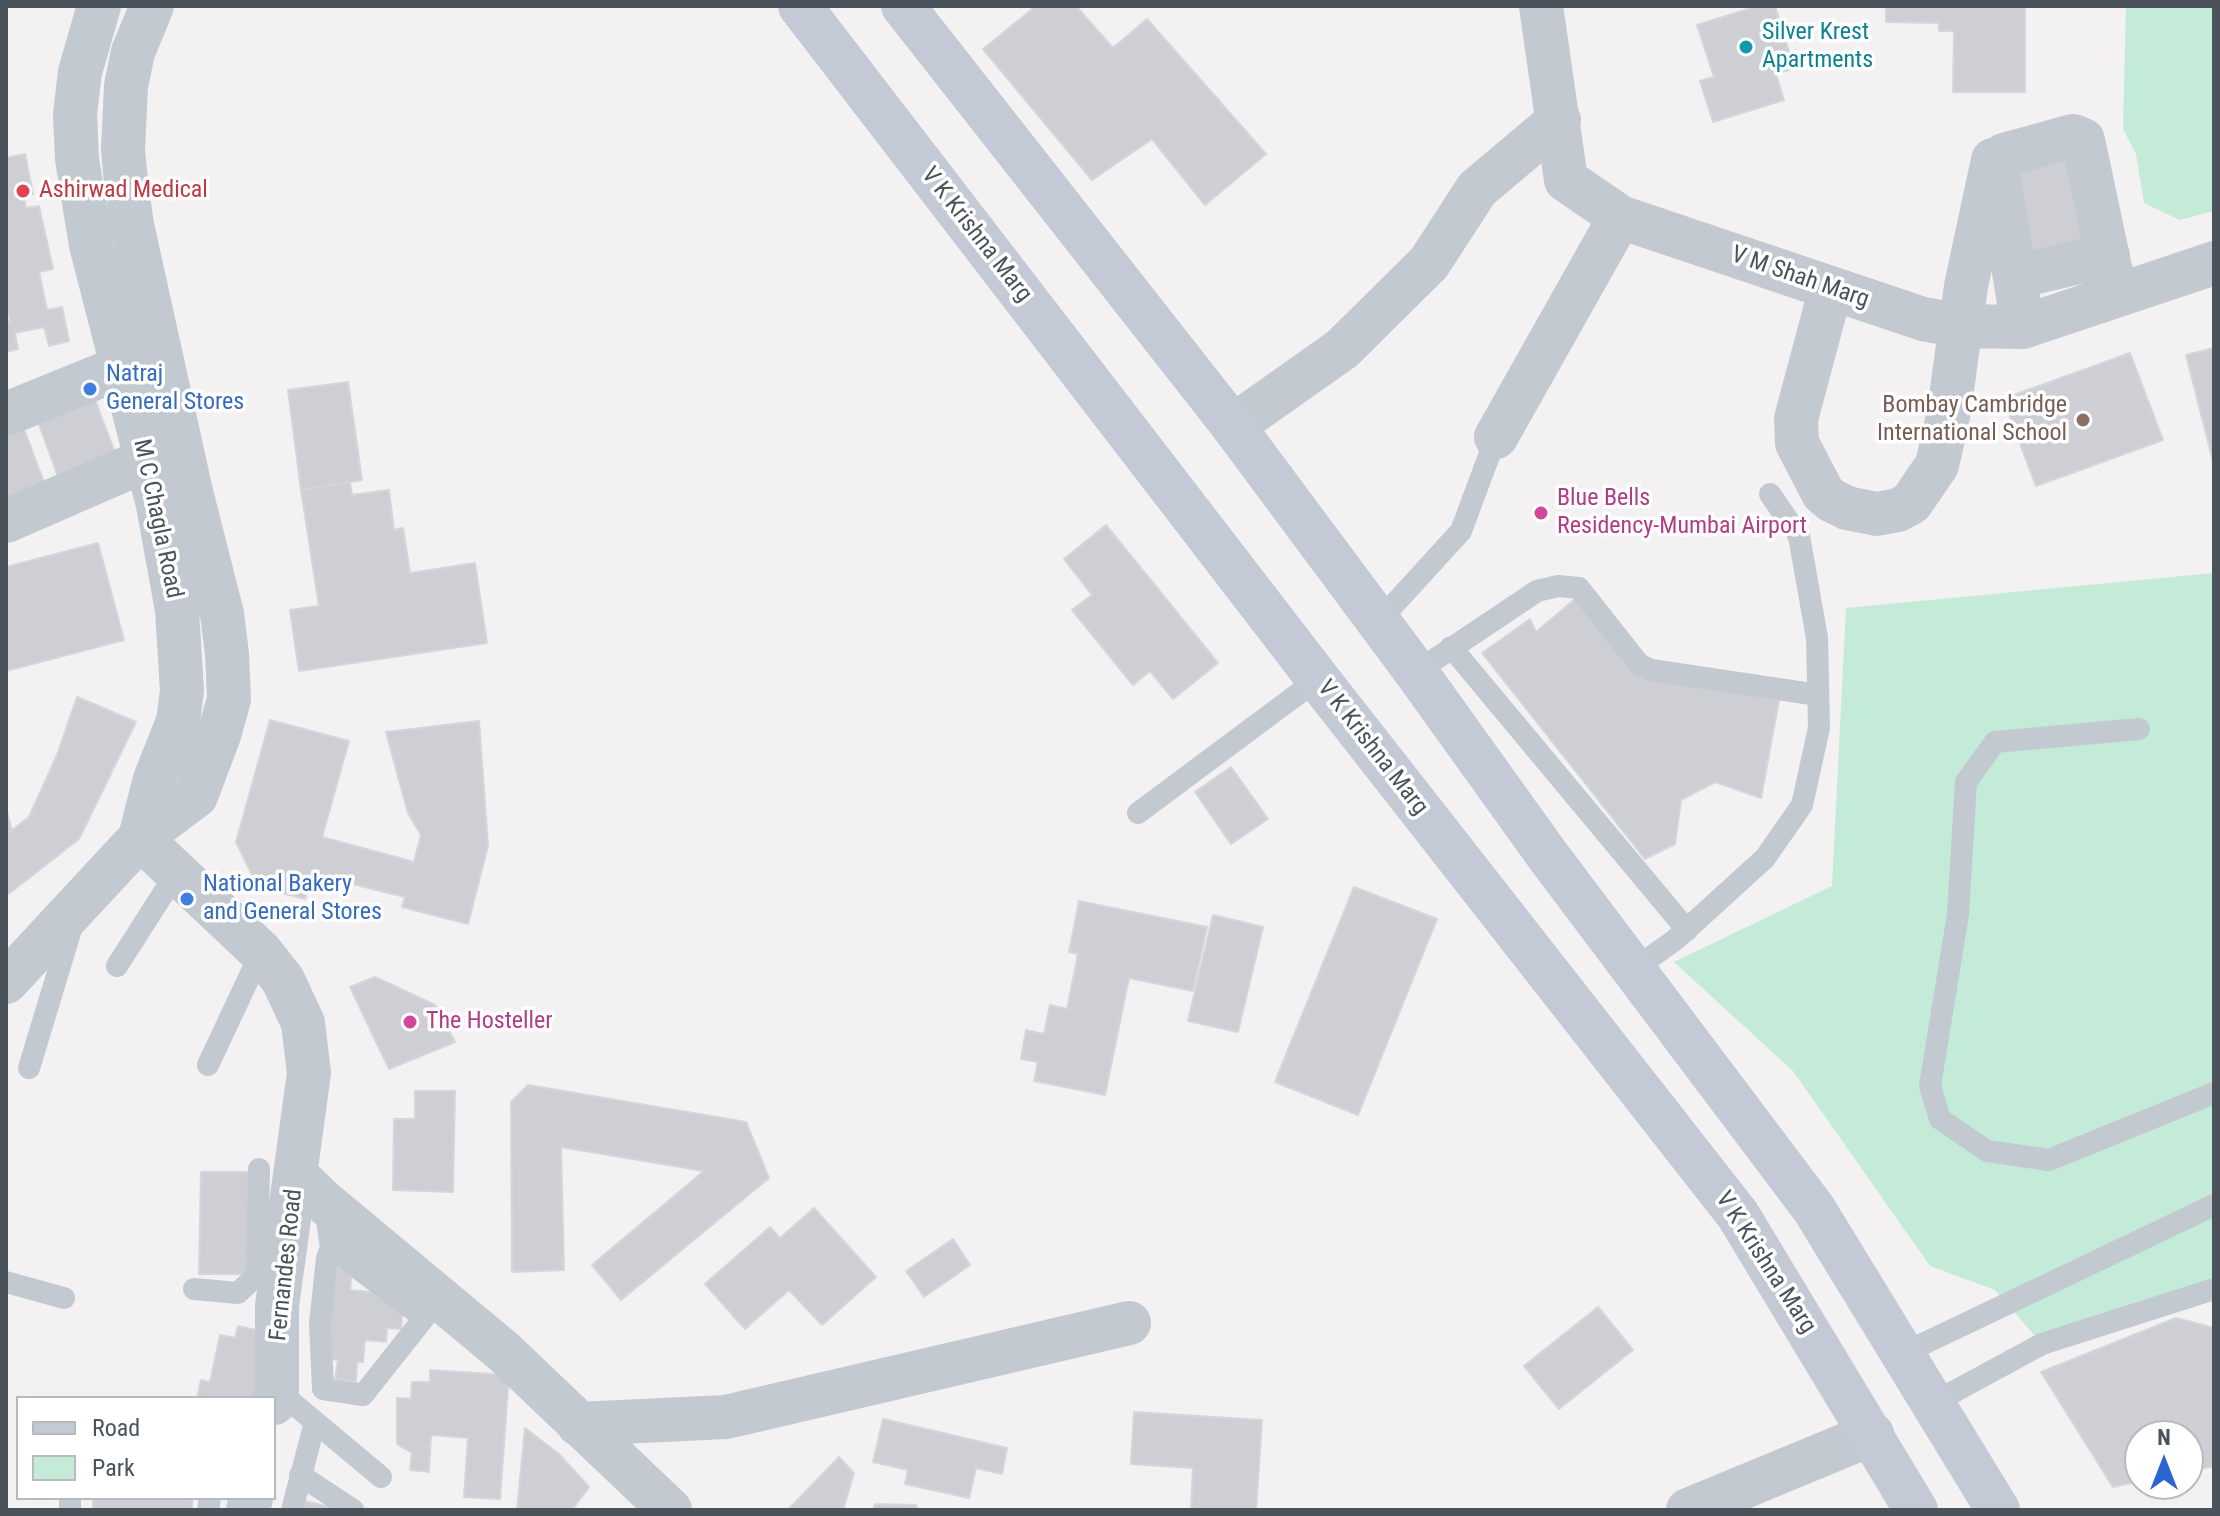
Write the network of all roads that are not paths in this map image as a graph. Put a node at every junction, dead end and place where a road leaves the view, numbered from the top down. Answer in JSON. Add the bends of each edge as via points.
{"nodes":[{"id":1,"x":800,"y":6,"type":"edge"},
{"id":2,"x":903,"y":6,"type":"edge"},
{"id":3,"x":1541,"y":6,"type":"edge"},
{"id":4,"x":99,"y":7,"type":"edge"},
{"id":5,"x":149,"y":14,"type":"edge"},
{"id":6,"x":76,"y":118,"type":"junction"},
{"id":7,"x":1559,"y":120,"type":"junction"},
{"id":8,"x":123,"y":129,"type":"junction"},
{"id":9,"x":1993,"y":160,"type":"dead end"},
{"id":10,"x":1620,"y":217,"type":"junction"},
{"id":11,"x":2214,"y":263,"type":"edge"},
{"id":12,"x":2112,"y":276,"type":"junction"},
{"id":13,"x":2015,"y":277,"type":"junction"},
{"id":14,"x":1831,"y":288,"type":"junction"},
{"id":15,"x":1961,"y":326,"type":"junction"},
{"id":16,"x":2023,"y":327,"type":"junction"},
{"id":17,"x":118,"y":351,"type":"junction"},
{"id":18,"x":74,"y":355,"type":"dead end"},
{"id":19,"x":153,"y":411,"type":"junction"},
{"id":20,"x":6,"y":414,"type":"edge"},
{"id":21,"x":1233,"y":426,"type":"junction"},
{"id":22,"x":1496,"y":437,"type":"joint"},
{"id":23,"x":146,"y":460,"type":"junction"},
{"id":24,"x":1770,"y":494,"type":"dead end"},
{"id":25,"x":174,"y":498,"type":"junction"},
{"id":26,"x":6,"y":521,"type":"edge"},
{"id":27,"x":1377,"y":623,"type":"junction"},
{"id":28,"x":1451,"y":647,"type":"junction"},
{"id":29,"x":1416,"y":672,"type":"junction"},
{"id":30,"x":1318,"y":679,"type":"junction"},
{"id":31,"x":1818,"y":695,"type":"junction"},
{"id":32,"x":2139,"y":729,"type":"dead end"},
{"id":33,"x":1138,"y":813,"type":"dead end"},
{"id":34,"x":140,"y":838,"type":"junction"},
{"id":35,"x":177,"y":872,"type":"junction"},
{"id":36,"x":1687,"y":930,"type":"junction"},
{"id":37,"x":261,"y":952,"type":"junction"},
{"id":38,"x":117,"y":966,"type":"dead end"},
{"id":39,"x":1634,"y":969,"type":"junction"},
{"id":40,"x":27,"y":977,"type":"edge"},
{"id":41,"x":208,"y":1065,"type":"dead end"},
{"id":42,"x":29,"y":1068,"type":"dead end"},
{"id":43,"x":2214,"y":1093,"type":"edge"},
{"id":44,"x":293,"y":1182,"type":"junction"},
{"id":45,"x":1808,"y":1201,"type":"junction"},
{"id":46,"x":2214,"y":1205,"type":"edge"},
{"id":47,"x":1750,"y":1234,"type":"junction"},
{"id":48,"x":331,"y":1248,"type":"junction"},
{"id":49,"x":269,"y":1276,"type":"junction"},
{"id":50,"x":6,"y":1282,"type":"edge"},
{"id":51,"x":194,"y":1289,"type":"dead end"},
{"id":52,"x":2214,"y":1289,"type":"edge"},
{"id":53,"x":64,"y":1298,"type":"dead end"},
{"id":54,"x":1129,"y":1323,"type":"dead end"},
{"id":55,"x":1902,"y":1354,"type":"junction"},
{"id":56,"x":276,"y":1396,"type":"edge"},
{"id":57,"x":1933,"y":1403,"type":"junction"},
{"id":58,"x":315,"y":1422,"type":"junction"},
{"id":59,"x":578,"y":1424,"type":"junction"},
{"id":60,"x":1872,"y":1434,"type":"junction"},
{"id":61,"x":300,"y":1475,"type":"junction"},
{"id":62,"x":381,"y":1477,"type":"dead end"},
{"id":63,"x":292,"y":1510,"type":"edge"},
{"id":64,"x":353,"y":1510,"type":"edge"},
{"id":65,"x":670,"y":1510,"type":"edge"},
{"id":66,"x":1688,"y":1510,"type":"edge"},
{"id":67,"x":1916,"y":1510,"type":"edge"},
{"id":68,"x":1998,"y":1510,"type":"edge"}],
"edges":[{"from":1,"to":30,"type":"main road","name":"V K Krishna Marg"},
{"from":2,"to":21,"type":"main road"},
{"from":3,"to":7,"type":"street","name":"V M Shah Marg"},
{"from":4,"to":5,"type":"street"},
{"from":4,"to":6,"type":"street","name":"M C Chagla Road","via":[[80,72]]},
{"from":5,"to":8,"type":"street","via":[[133,52]]},
{"from":6,"to":8,"type":"street"},
{"from":6,"to":17,"type":"street","name":"M C Chagla Road","via":[[86,215]]},
{"from":7,"to":10,"type":"street","name":"V M Shah Marg","via":[[1566,180]]},
{"from":7,"to":21,"type":"street","via":[[1477,189],[1429,263],[1342,349]]},
{"from":8,"to":19,"type":"street"},
{"from":9,"to":15,"type":"street"},
{"from":10,"to":14,"type":"street","name":"V M Shah Marg"},
{"from":10,"to":22,"type":"street"},
{"from":11,"to":12,"type":"street","name":"V M Shah Marg"},
{"from":12,"to":13,"type":"street"},
{"from":12,"to":13,"type":"street","via":[[2083,140],[2073,136],[2004,155],[1997,167]]},
{"from":12,"to":16,"type":"street","name":"V M Shah Marg"},
{"from":13,"to":16,"type":"street"},
{"from":14,"to":15,"type":"street","name":"V M Shah Marg"},
{"from":14,"to":15,"type":"street","via":[[1796,431],[1823,493],[1847,508],[1877,514],[1898,510],[1911,503],[1932,474],[1949,412]]},
{"from":15,"to":16,"type":"street","name":"V M Shah Marg"},
{"from":17,"to":18,"type":"street"},
{"from":17,"to":19,"type":"street","name":"M C Chagla Road"},
{"from":17,"to":20,"type":"street"},
{"from":19,"to":23,"type":"street","name":"M C Chagla Road"},
{"from":19,"to":25,"type":"street"},
{"from":21,"to":27,"type":"main road"},
{"from":22,"to":27,"type":"lane","via":[[1461,531]]},
{"from":23,"to":25,"type":"street","name":"M C Chagla Road"},
{"from":23,"to":26,"type":"street"},
{"from":24,"to":31,"type":"lane","via":[[1799,536],[1817,638]]},
{"from":25,"to":34,"type":"street","name":"M C Chagla Road","via":[[182,691],[178,721]]},
{"from":27,"to":29,"type":"main road"},
{"from":28,"to":29,"type":"lane"},
{"from":28,"to":31,"type":"lane","via":[[1537,591],[1579,588],[1639,664],[1651,670]]},
{"from":28,"to":36,"type":"lane"},
{"from":29,"to":39,"type":"main road"},
{"from":30,"to":33,"type":"lane"},
{"from":30,"to":47,"type":"main road","name":"V K Krishna Marg"},
{"from":31,"to":36,"type":"lane","via":[[1819,728],[1802,805],[1765,858]]},
{"from":32,"to":43,"type":"lane","via":[[1995,742],[1966,782],[1958,914],[1930,1086],[1940,1119],[1987,1151],[2049,1160]]},
{"from":34,"to":35,"type":"street","name":"Fernandes Road"},
{"from":34,"to":40,"type":"street","name":"M C Chagla Road","via":[[80,902]]},
{"from":35,"to":37,"type":"street","name":"Fernandes Road"},
{"from":35,"to":38,"type":"lane"},
{"from":36,"to":39,"type":"lane"},
{"from":37,"to":41,"type":"lane"},
{"from":37,"to":44,"type":"street","name":"Fernandes Road","via":[[283,980],[303,1023],[309,1073]]},
{"from":39,"to":45,"type":"main road"},
{"from":40,"to":42,"type":"lane"},
{"from":44,"to":48,"type":"lane"},
{"from":44,"to":49,"type":"street","name":"Fernandes Road"},
{"from":44,"to":59,"type":"street","via":[[503,1351]]},
{"from":45,"to":47,"type":"main road"},
{"from":45,"to":55,"type":"main road"},
{"from":46,"to":55,"type":"lane"},
{"from":47,"to":60,"type":"main road","name":"V K Krishna Marg"},
{"from":48,"to":48,"type":"lane","via":[[424,1318],[363,1395],[323,1389],[320,1324]]},
{"from":49,"to":51,"type":"lane","via":[[238,1293]]},
{"from":49,"to":56,"type":"street","name":"Fernandes Road","via":[[277,1306]]},
{"from":50,"to":53,"type":"lane"},
{"from":52,"to":57,"type":"lane","via":[[2042,1344]]},
{"from":54,"to":59,"type":"street","via":[[726,1417]]},
{"from":55,"to":57,"type":"main road"},
{"from":56,"to":58,"type":"lane"},
{"from":57,"to":68,"type":"main road"},
{"from":58,"to":61,"type":"lane"},
{"from":58,"to":62,"type":"lane"},
{"from":59,"to":65,"type":"street"},
{"from":60,"to":66,"type":"street"},
{"from":60,"to":67,"type":"main road","name":"V K Krishna Marg"},
{"from":61,"to":63,"type":"lane"},
{"from":61,"to":64,"type":"lane"}]}
